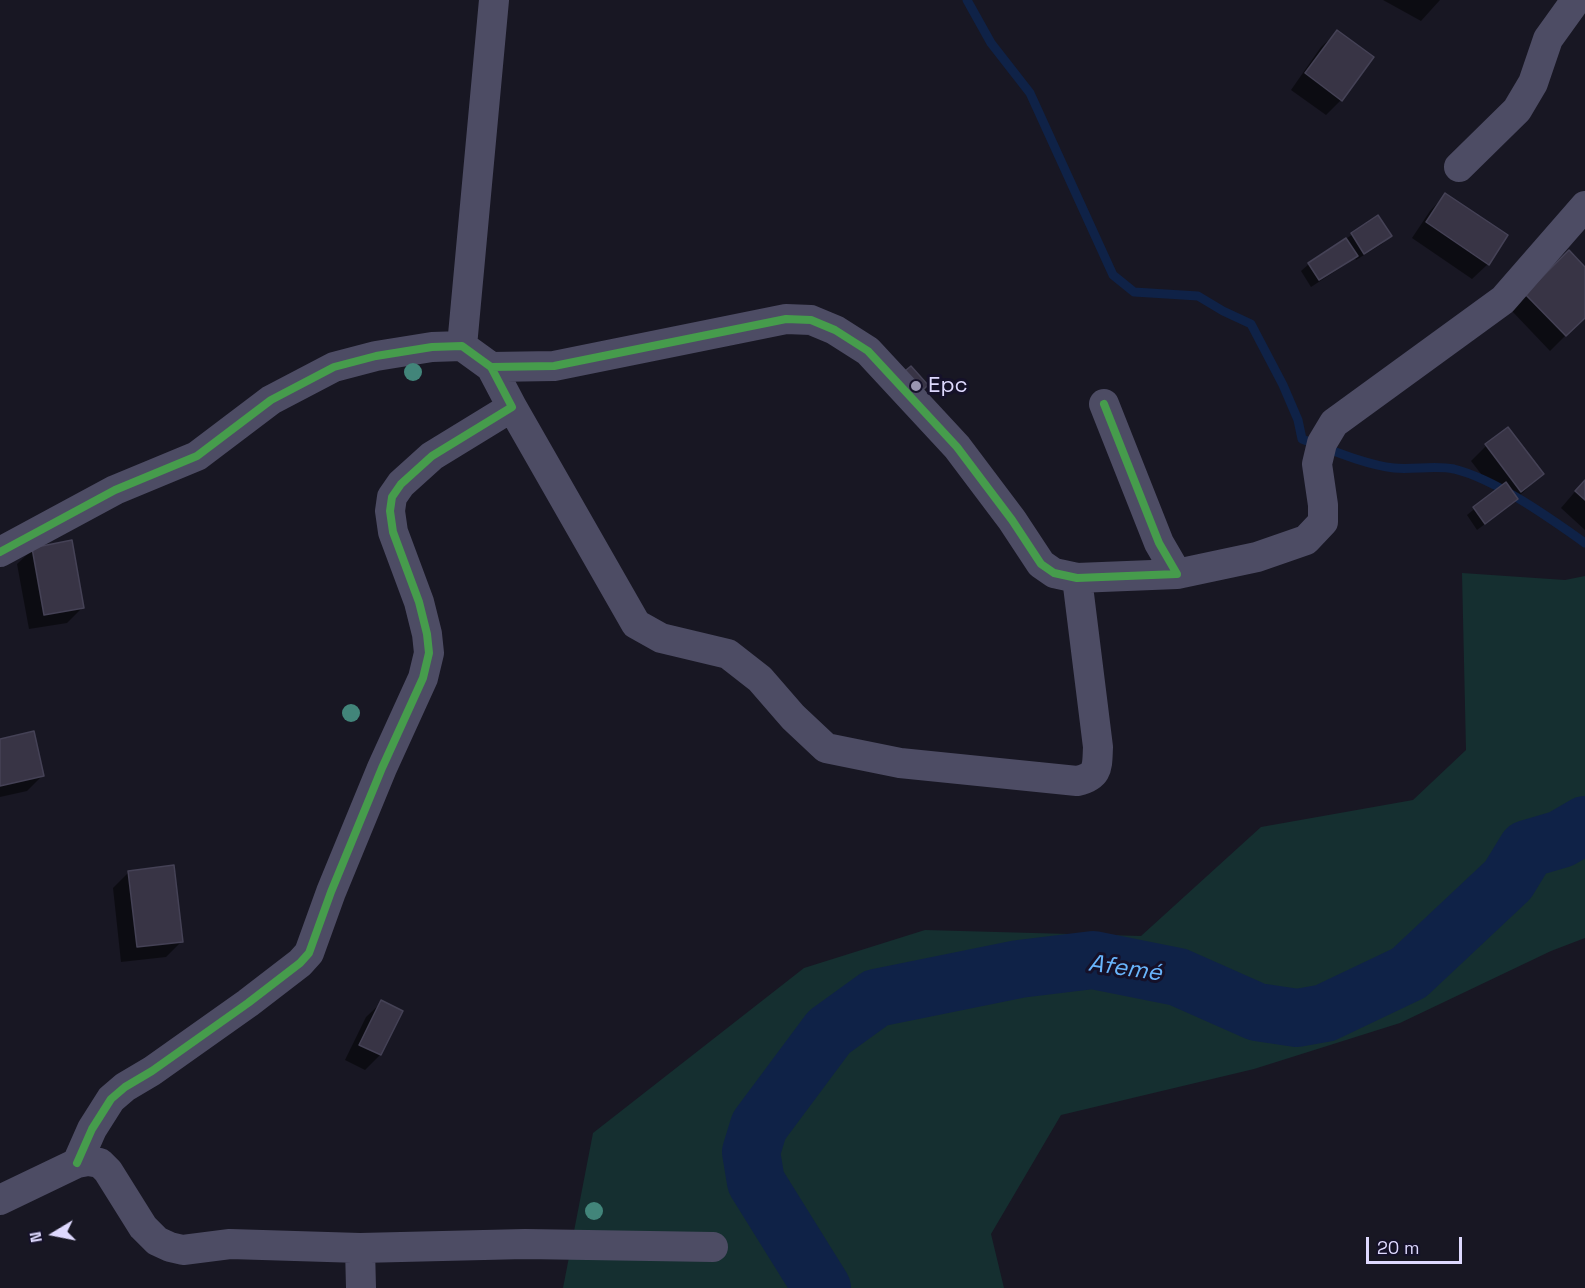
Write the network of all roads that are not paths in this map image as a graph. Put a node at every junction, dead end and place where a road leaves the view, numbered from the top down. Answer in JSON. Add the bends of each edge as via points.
{"nodes":[{"id":1,"x":494,"y":0,"type":"edge"},
{"id":2,"x":1576,"y":0,"type":"edge"},
{"id":3,"x":1459,"y":167,"type":"dead end"},
{"id":4,"x":1585,"y":206,"type":"edge"},
{"id":5,"x":462,"y":346,"type":"junction"},
{"id":6,"x":490,"y":367,"type":"junction"},
{"id":7,"x":1104,"y":404,"type":"dead end"},
{"id":8,"x":512,"y":407,"type":"junction"},
{"id":9,"x":0,"y":552,"type":"edge"},
{"id":10,"x":1177,"y":574,"type":"junction"},
{"id":11,"x":1077,"y":578,"type":"junction"},
{"id":12,"x":77,"y":1163,"type":"junction"},
{"id":13,"x":0,"y":1200,"type":"edge"},
{"id":14,"x":712,"y":1247,"type":"dead end"},
{"id":15,"x":360,"y":1248,"type":"junction"},
{"id":16,"x":361,"y":1288,"type":"edge"}],
"edges":[{"from":1,"to":5,"type":"street"},
{"from":2,"to":3,"type":"street","via":[[1548,39],[1533,83],[1517,110]]},
{"from":4,"to":10,"type":"street","via":[[1503,300],[1334,423],[1322,443],[1317,464],[1323,522],[1306,540],[1257,557]]},
{"from":5,"to":6,"type":"street"},
{"from":5,"to":9,"type":"street","via":[[376,356],[334,367],[271,400],[197,456],[114,490]]},
{"from":6,"to":8,"type":"street"},
{"from":6,"to":11,"type":"street","via":[[554,366],[786,319],[811,320],[868,351],[957,447],[1041,564],[1054,573]]},
{"from":7,"to":10,"type":"street","via":[[1159,543]]},
{"from":8,"to":11,"type":"street","via":[[636,624],[661,638],[728,654],[760,679],[826,748],[900,763],[1077,781],[1089,778],[1096,769],[1098,747]]},
{"from":8,"to":12,"type":"street","via":[[432,456],[401,484],[393,497],[393,532],[419,602],[429,653],[423,678],[382,768],[309,953],[248,1003],[111,1099]]},
{"from":10,"to":11,"type":"street"},
{"from":12,"to":13,"type":"street"},
{"from":12,"to":15,"type":"street","via":[[100,1163],[143,1227],[157,1241],[171,1247],[183,1250],[230,1244]]},
{"from":14,"to":15,"type":"street","via":[[525,1244]]},
{"from":15,"to":16,"type":"street"}]}
